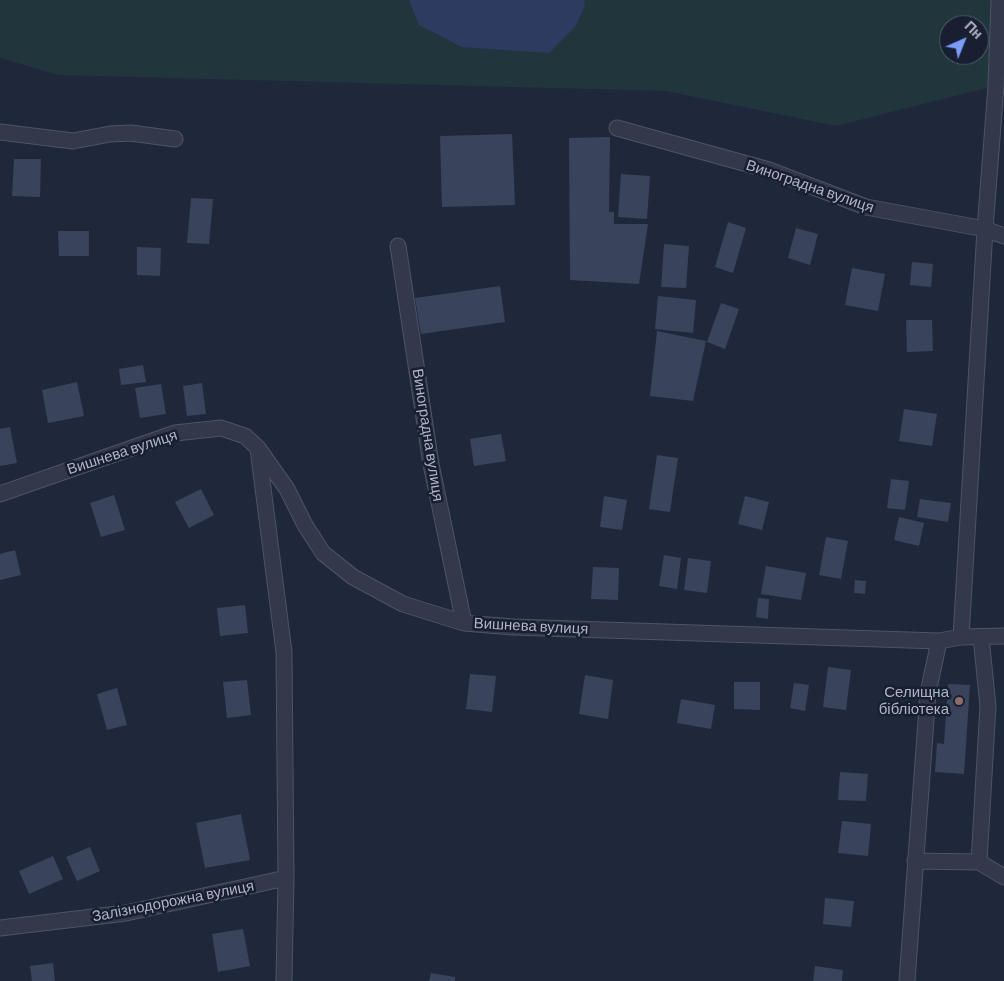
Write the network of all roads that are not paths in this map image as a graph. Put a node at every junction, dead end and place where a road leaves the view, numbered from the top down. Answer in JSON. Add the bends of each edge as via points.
{"nodes":[{"id":1,"x":999,"y":0,"type":"edge"},
{"id":2,"x":617,"y":128,"type":"dead end"},
{"id":3,"x":0,"y":132,"type":"edge"},
{"id":4,"x":175,"y":139,"type":"dead end"},
{"id":5,"x":985,"y":229,"type":"junction"},
{"id":6,"x":1004,"y":236,"type":"edge"},
{"id":7,"x":398,"y":246,"type":"dead end"},
{"id":8,"x":258,"y":448,"type":"junction"},
{"id":9,"x":0,"y":494,"type":"edge"},
{"id":10,"x":464,"y":623,"type":"junction"},
{"id":11,"x":1004,"y":636,"type":"edge"},
{"id":12,"x":961,"y":637,"type":"junction"},
{"id":13,"x":981,"y":637,"type":"junction"},
{"id":14,"x":939,"y":641,"type":"junction"},
{"id":15,"x":915,"y":861,"type":"junction"},
{"id":16,"x":980,"y":862,"type":"junction"},
{"id":17,"x":1004,"y":877,"type":"edge"},
{"id":18,"x":286,"y":878,"type":"junction"},
{"id":19,"x":0,"y":928,"type":"edge"},
{"id":20,"x":284,"y":981,"type":"edge"},
{"id":21,"x":907,"y":981,"type":"edge"}],
"edges":[{"from":1,"to":5,"type":"street"},
{"from":2,"to":5,"type":"street","name":"Виноградна вулиця","via":[[769,170],[866,207]]},
{"from":3,"to":4,"type":"street","via":[[73,141],[130,133]]},
{"from":5,"to":6,"type":"street","name":"Виноградна вулиця"},
{"from":5,"to":12,"type":"street"},
{"from":7,"to":10,"type":"street","name":"Виноградна вулиця","via":[[431,464]]},
{"from":8,"to":9,"type":"street","name":"Вишнева вулиця","via":[[244,436],[221,428],[175,433]]},
{"from":8,"to":10,"type":"street","name":"Вишнева вулиця","via":[[287,488],[305,526],[323,553],[353,577],[403,604]]},
{"from":8,"to":18,"type":"street","via":[[284,652]]},
{"from":10,"to":14,"type":"street","name":"Вишнева вулиця"},
{"from":11,"to":13,"type":"street","name":"Вишнева вулиця"},
{"from":12,"to":13,"type":"street","name":"Вишнева вулиця"},
{"from":12,"to":14,"type":"street","name":"Вишнева вулиця"},
{"from":13,"to":16,"type":"street","via":[[988,706]]},
{"from":14,"to":15,"type":"street","via":[[928,693]]},
{"from":15,"to":16,"type":"street"},
{"from":15,"to":21,"type":"street"},
{"from":16,"to":17,"type":"street"},
{"from":18,"to":19,"type":"street","name":"Залізнодорожна вулиця","via":[[126,913]]},
{"from":18,"to":20,"type":"street"}]}
